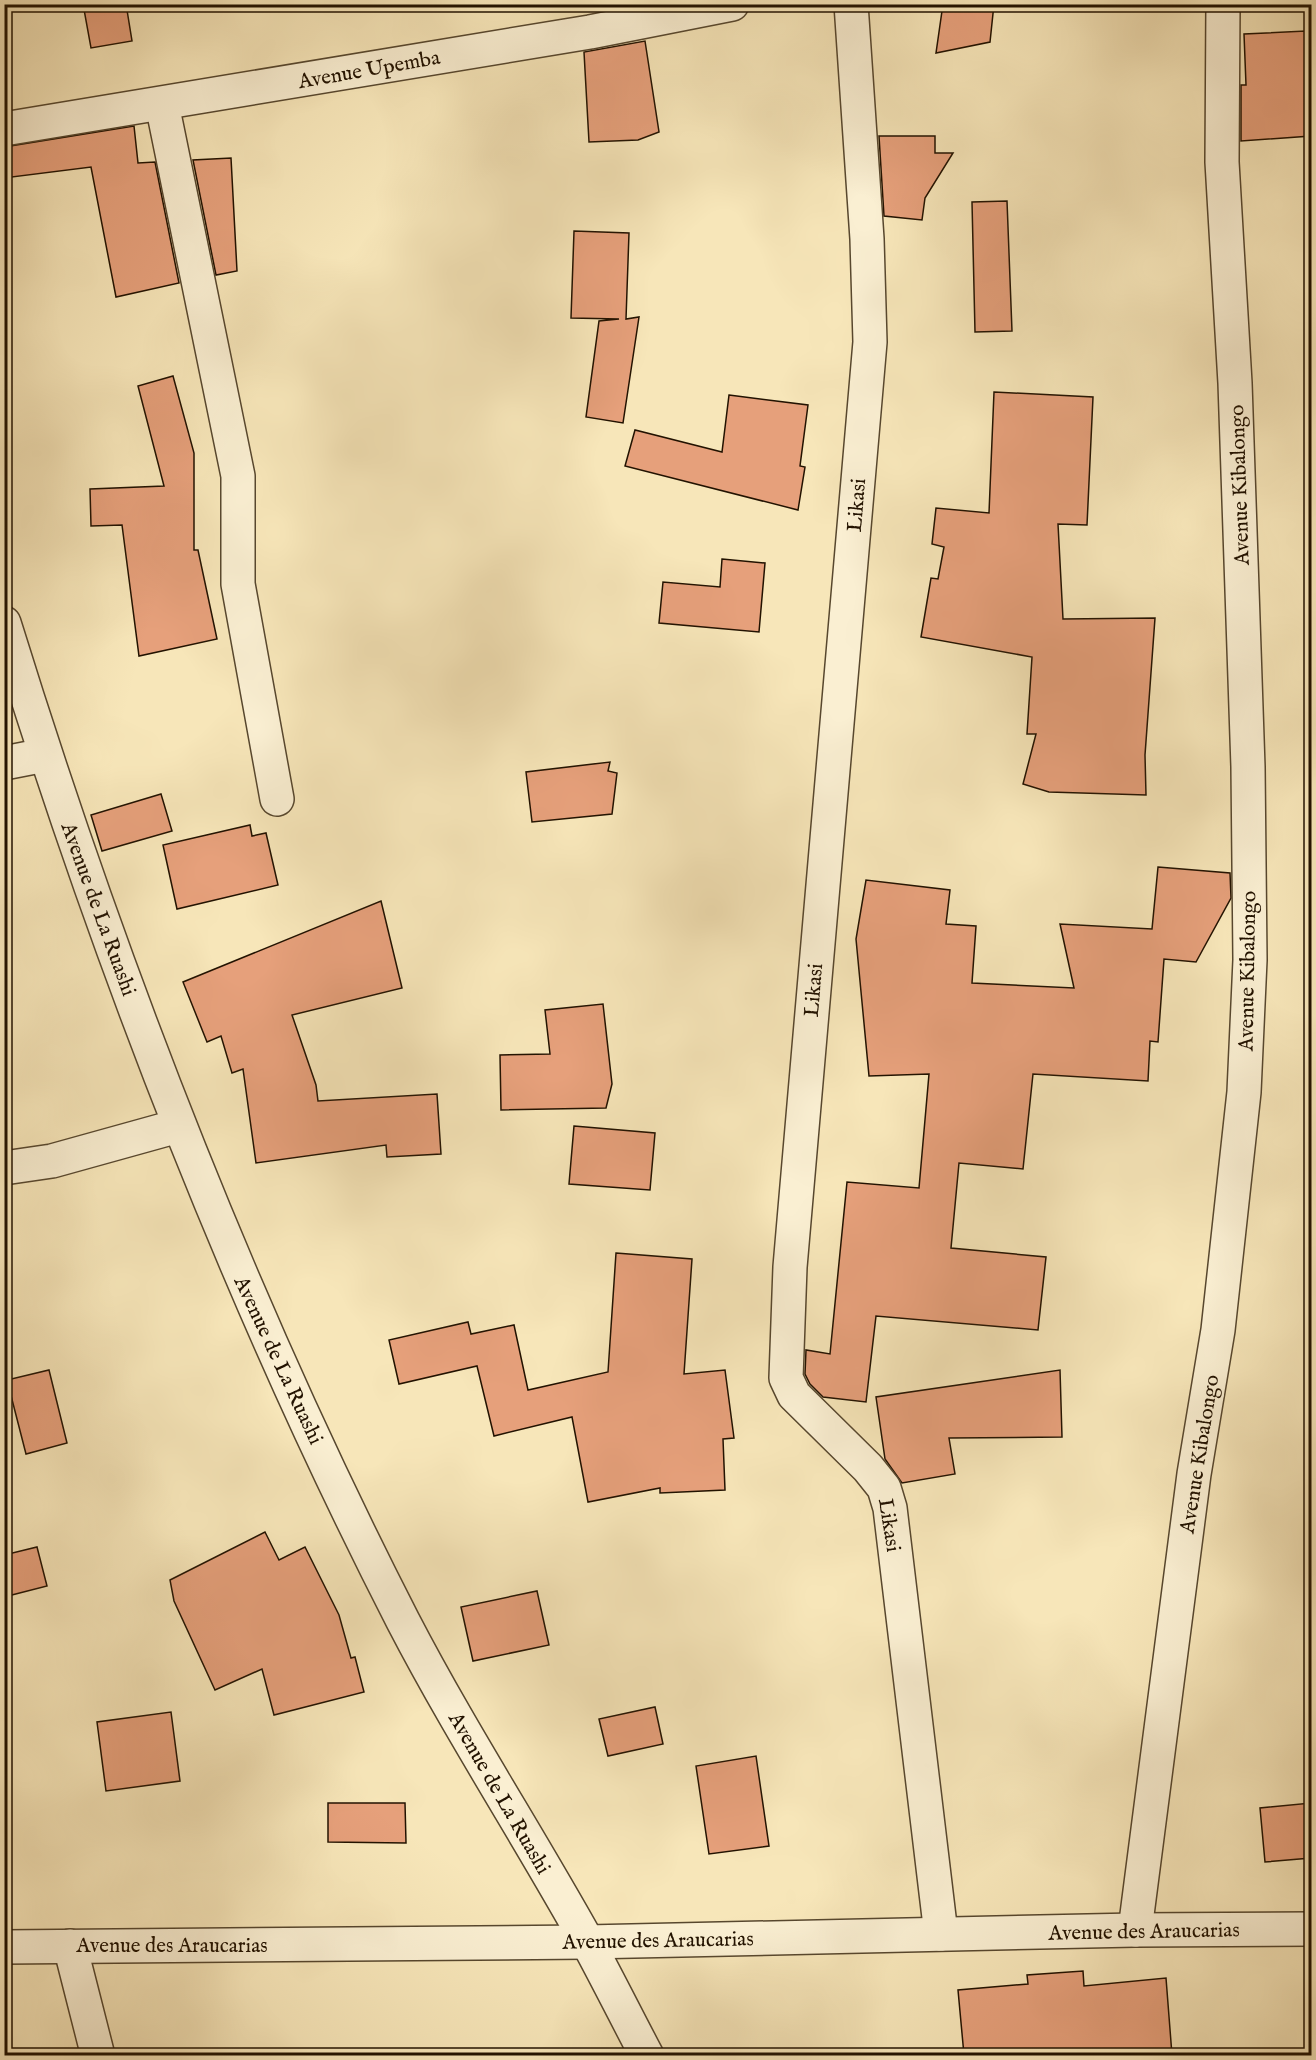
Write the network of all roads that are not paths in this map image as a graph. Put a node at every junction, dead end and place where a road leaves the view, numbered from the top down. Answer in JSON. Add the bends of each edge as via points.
{"nodes":[{"id":1,"x":732,"y":4,"type":"edge"},
{"id":2,"x":851,"y":4,"type":"edge"},
{"id":3,"x":1223,"y":4,"type":"edge"},
{"id":4,"x":162,"y":104,"type":"junction"},
{"id":5,"x":4,"y":129,"type":"edge"},
{"id":6,"x":4,"y":623,"type":"edge"},
{"id":7,"x":45,"y":755,"type":"junction"},
{"id":8,"x":4,"y":763,"type":"edge"},
{"id":9,"x":277,"y":799,"type":"dead end"},
{"id":10,"x":178,"y":1126,"type":"junction"},
{"id":11,"x":4,"y":1168,"type":"edge"},
{"id":12,"x":1311,"y":1929,"type":"edge"},
{"id":13,"x":1135,"y":1930,"type":"junction"},
{"id":14,"x":940,"y":1934,"type":"junction"},
{"id":15,"x":587,"y":1942,"type":"junction"},
{"id":16,"x":70,"y":1946,"type":"junction"},
{"id":17,"x":4,"y":1947,"type":"edge"},
{"id":18,"x":98,"y":2055,"type":"edge"},
{"id":19,"x":647,"y":2055,"type":"edge"}],
"edges":[{"from":1,"to":4,"type":"street","name":"Avenue Upemba","via":[[590,32]]},
{"from":2,"to":14,"type":"street","name":"Likasi","via":[[870,342],[790,1267],[786,1378],[794,1395],[884,1488],[890,1508]]},
{"from":3,"to":13,"type":"street","name":"Avenue Kibalongo","via":[[1222,162],[1235,383],[1248,767],[1250,960],[1244,1092],[1218,1330],[1194,1474]]},
{"from":4,"to":5,"type":"street","name":"Avenue Upemba"},
{"from":4,"to":9,"type":"street","via":[[238,476],[238,584]]},
{"from":6,"to":7,"type":"street","name":"Avenue de La Ruashi"},
{"from":7,"to":8,"type":"street"},
{"from":7,"to":10,"type":"street","name":"Avenue de La Ruashi"},
{"from":10,"to":11,"type":"street","via":[[52,1161]]},
{"from":10,"to":15,"type":"street","name":"Avenue de La Ruashi","via":[[249,1299],[402,1618],[448,1705]]},
{"from":12,"to":13,"type":"street","name":"Avenue des Araucarias"},
{"from":13,"to":14,"type":"street","name":"Avenue des Araucarias"},
{"from":14,"to":15,"type":"street","name":"Avenue des Araucarias"},
{"from":15,"to":16,"type":"street","name":"Avenue des Araucarias"},
{"from":15,"to":19,"type":"street","name":"Avenue de La Ruashi"},
{"from":16,"to":17,"type":"street","name":"Avenue des Araucarias"},
{"from":16,"to":18,"type":"street"}]}
